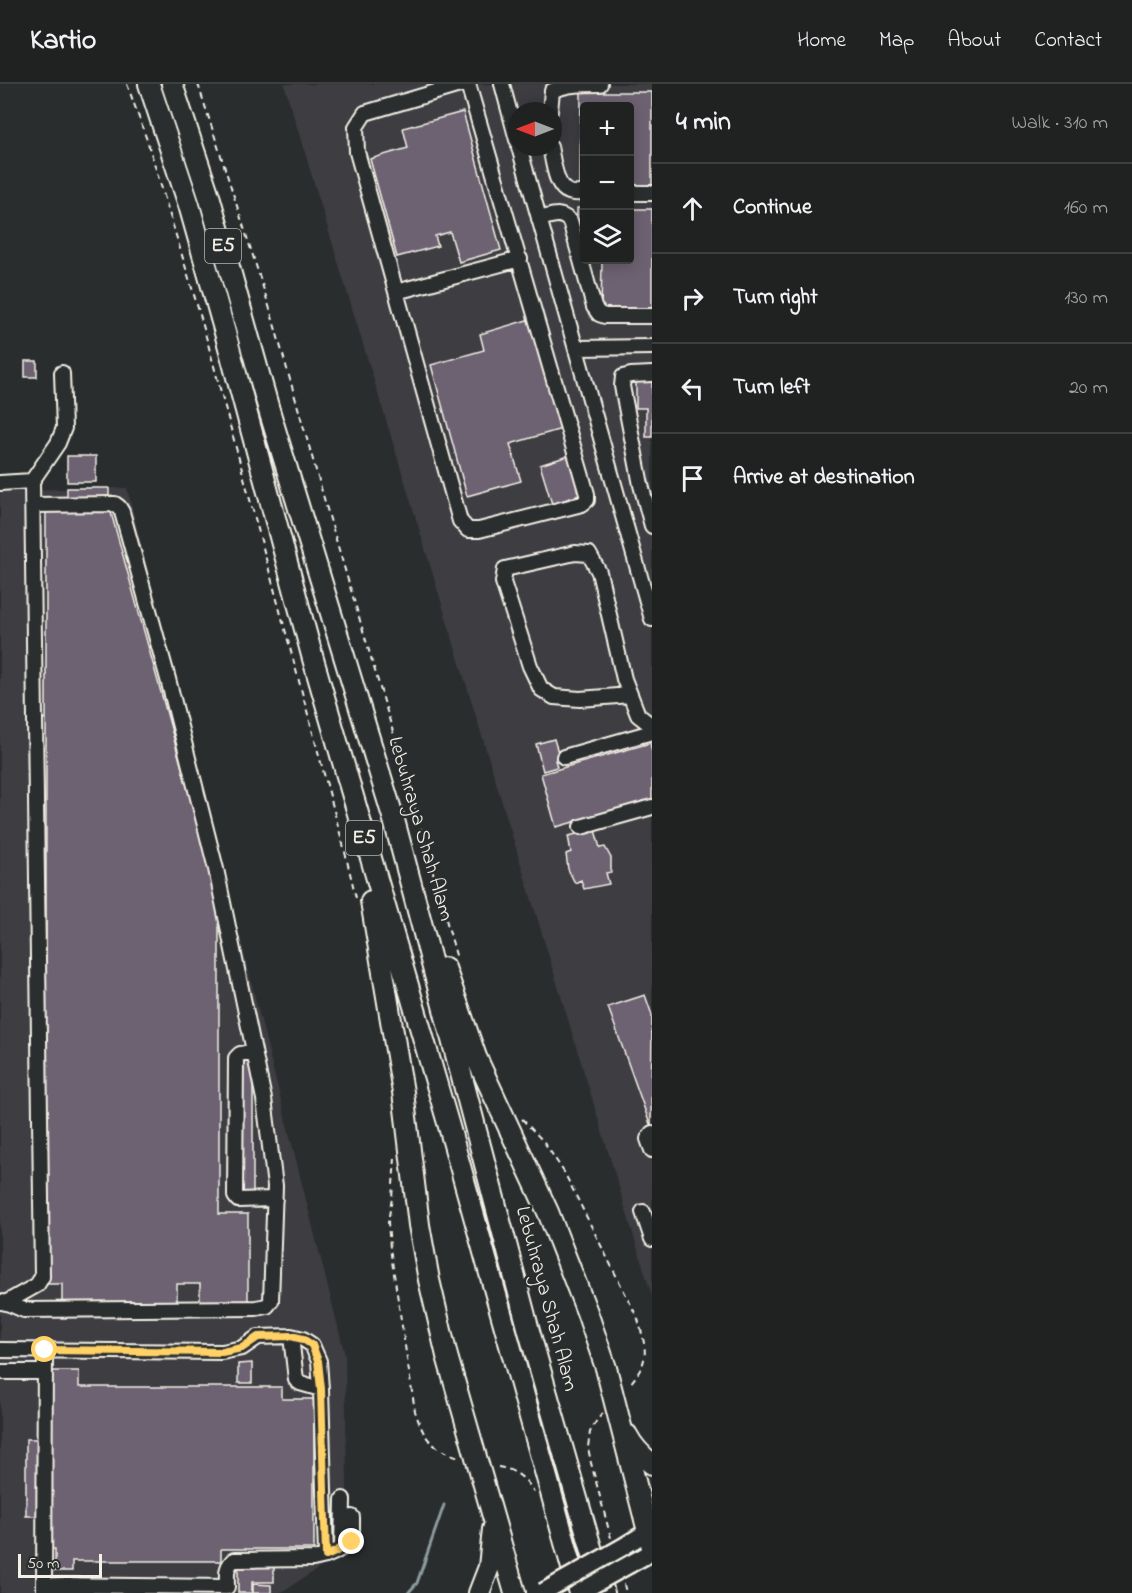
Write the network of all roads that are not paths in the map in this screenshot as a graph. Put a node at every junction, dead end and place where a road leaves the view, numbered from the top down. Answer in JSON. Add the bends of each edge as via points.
{"nodes":[{"id":1,"x":149,"y":84,"type":"edge"},
{"id":2,"x":172,"y":84,"type":"edge"},
{"id":3,"x":463,"y":84,"type":"edge"},
{"id":4,"x":468,"y":84,"type":"edge"},
{"id":5,"x":502,"y":84,"type":"edge"},
{"id":6,"x":600,"y":84,"type":"edge"},
{"id":7,"x":551,"y":102,"type":"edge"},
{"id":8,"x":508,"y":106,"type":"edge"},
{"id":9,"x":522,"y":156,"type":"edge"},
{"id":10,"x":552,"y":156,"type":"edge"},
{"id":11,"x":580,"y":193,"type":"edge"},
{"id":12,"x":634,"y":193,"type":"edge"},
{"id":13,"x":652,"y":193,"type":"edge"},
{"id":14,"x":539,"y":219,"type":"junction"},
{"id":15,"x":520,"y":259,"type":"junction"},
{"id":16,"x":396,"y":292,"type":"junction"},
{"id":17,"x":652,"y":316,"type":"edge"},
{"id":18,"x":652,"y":347,"type":"edge"},
{"id":19,"x":577,"y":348,"type":"junction"},
{"id":20,"x":62,"y":373,"type":"dead end"},
{"id":21,"x":652,"y":374,"type":"edge"},
{"id":22,"x":32,"y":481,"type":"junction"},
{"id":23,"x":0,"y":483,"type":"edge"},
{"id":24,"x":34,"y":506,"type":"junction"},
{"id":25,"x":652,"y":526,"type":"edge"},
{"id":26,"x":652,"y":618,"type":"edge"},
{"id":27,"x":630,"y":695,"type":"junction"},
{"id":28,"x":652,"y":732,"type":"edge"},
{"id":29,"x":564,"y":757,"type":"dead end"},
{"id":30,"x":352,"y":798,"type":"junction"},
{"id":31,"x":652,"y":807,"type":"edge"},
{"id":32,"x":394,"y":820,"type":"junction"},
{"id":33,"x":581,"y":827,"type":"dead end"},
{"id":34,"x":254,"y":1051,"type":"junction"},
{"id":35,"x":652,"y":1133,"type":"edge"},
{"id":36,"x":652,"y":1150,"type":"edge"},
{"id":37,"x":274,"y":1199,"type":"junction"},
{"id":38,"x":643,"y":1212,"type":"dead end"},
{"id":39,"x":652,"y":1239,"type":"edge"},
{"id":40,"x":4,"y":1302,"type":"edge"},
{"id":41,"x":291,"y":1336,"type":"junction"},
{"id":42,"x":0,"y":1350,"type":"edge"},
{"id":43,"x":45,"y":1350,"type":"junction"},
{"id":44,"x":0,"y":1372,"type":"edge"},
{"id":45,"x":45,"y":1372,"type":"junction"},
{"id":46,"x":321,"y":1389,"type":"junction"},
{"id":47,"x":611,"y":1412,"type":"junction"},
{"id":48,"x":652,"y":1464,"type":"edge"},
{"id":49,"x":343,"y":1499,"type":"dead end"},
{"id":50,"x":352,"y":1518,"type":"dead end"},
{"id":51,"x":494,"y":1520,"type":"junction"},
{"id":52,"x":650,"y":1536,"type":"edge"},
{"id":53,"x":342,"y":1548,"type":"junction"},
{"id":54,"x":652,"y":1552,"type":"edge"},
{"id":55,"x":326,"y":1556,"type":"junction"},
{"id":56,"x":44,"y":1589,"type":"edge"},
{"id":57,"x":227,"y":1590,"type":"edge"},
{"id":58,"x":542,"y":1592,"type":"edge"},
{"id":59,"x":479,"y":1593,"type":"edge"},
{"id":60,"x":515,"y":1593,"type":"edge"},
{"id":61,"x":578,"y":1593,"type":"edge"},
{"id":62,"x":604,"y":1593,"type":"edge"}],
"edges":[{"from":1,"to":30,"type":"highway","number":"E5","via":[[202,250]]},
{"from":2,"to":32,"type":"highway","name":"Lebuhraya Shah Alam","number":"E5","via":[[210,199]]},
{"from":3,"to":16,"type":"street","via":[[365,113],[356,127],[357,152]]},
{"from":4,"to":15,"type":"street"},
{"from":5,"to":8,"type":"street"},
{"from":6,"to":7,"type":"street","via":[[559,86],[552,91]]},
{"from":9,"to":14,"type":"street"},
{"from":10,"to":11,"type":"street","via":[[561,187]]},
{"from":12,"to":13,"type":"street"},
{"from":14,"to":17,"type":"street","via":[[558,214],[570,221],[599,314]]},
{"from":14,"to":19,"type":"street"},
{"from":15,"to":16,"type":"street"},
{"from":15,"to":16,"type":"street","via":[[587,494],[582,504],[479,531],[468,530],[460,521]]},
{"from":18,"to":19,"type":"street"},
{"from":19,"to":26,"type":"street"},
{"from":20,"to":22,"type":"street","via":[[64,428]]},
{"from":21,"to":25,"type":"street","via":[[623,377],[622,386],[640,485]]},
{"from":22,"to":23,"type":"street"},
{"from":22,"to":24,"type":"street"},
{"from":24,"to":34,"type":"street","via":[[120,507],[216,869]]},
{"from":24,"to":40,"type":"street","via":[[42,1277],[37,1285]]},
{"from":27,"to":27,"type":"street","via":[[599,572],[589,554],[575,553],[505,569],[503,582],[541,689],[554,697],[580,699]]},
{"from":27,"to":28,"type":"street","via":[[638,715]]},
{"from":28,"to":29,"type":"street"},
{"from":30,"to":51,"type":"highway","via":[[403,1092],[429,1281]]},
{"from":30,"to":61,"type":"highway","number":"E5","via":[[454,1145]]},
{"from":31,"to":33,"type":"street"},
{"from":32,"to":47,"type":"highway","via":[[476,1057],[548,1212],[587,1312],[606,1368]]},
{"from":32,"to":62,"type":"highway","name":"Lebuhraya Shah Alam","number":"E5","via":[[529,1331]]},
{"from":34,"to":37,"type":"street","via":[[264,1099]]},
{"from":34,"to":37,"type":"street","via":[[236,1058],[235,1196],[238,1200]]},
{"from":35,"to":36,"type":"street","via":[[648,1139]]},
{"from":37,"to":40,"type":"street","via":[[271,1301],[267,1306],[24,1310]]},
{"from":38,"to":39,"type":"street"},
{"from":41,"to":43,"type":"street","via":[[258,1337],[242,1348],[222,1352]]},
{"from":41,"to":46,"type":"street","via":[[312,1345]]},
{"from":41,"to":46,"type":"street","via":[[296,1380]]},
{"from":42,"to":43,"type":"street"},
{"from":43,"to":45,"type":"street"},
{"from":44,"to":45,"type":"street"},
{"from":45,"to":56,"type":"street"},
{"from":46,"to":55,"type":"street"},
{"from":47,"to":48,"type":"highway","via":[[631,1443]]},
{"from":47,"to":52,"type":"highway"},
{"from":49,"to":53,"type":"street"},
{"from":50,"to":53,"type":"street","via":[[352,1542]]},
{"from":51,"to":59,"type":"highway","via":[[489,1567]]},
{"from":51,"to":60,"type":"highway"},
{"from":52,"to":58,"type":"main road","bridge":true,"via":[[616,1543]]},
{"from":53,"to":55,"type":"street"},
{"from":54,"to":61,"type":"main road","bridge":true},
{"from":55,"to":57,"type":"street","via":[[234,1560],[227,1567]]},
{"from":56,"to":57,"type":"street"}]}
